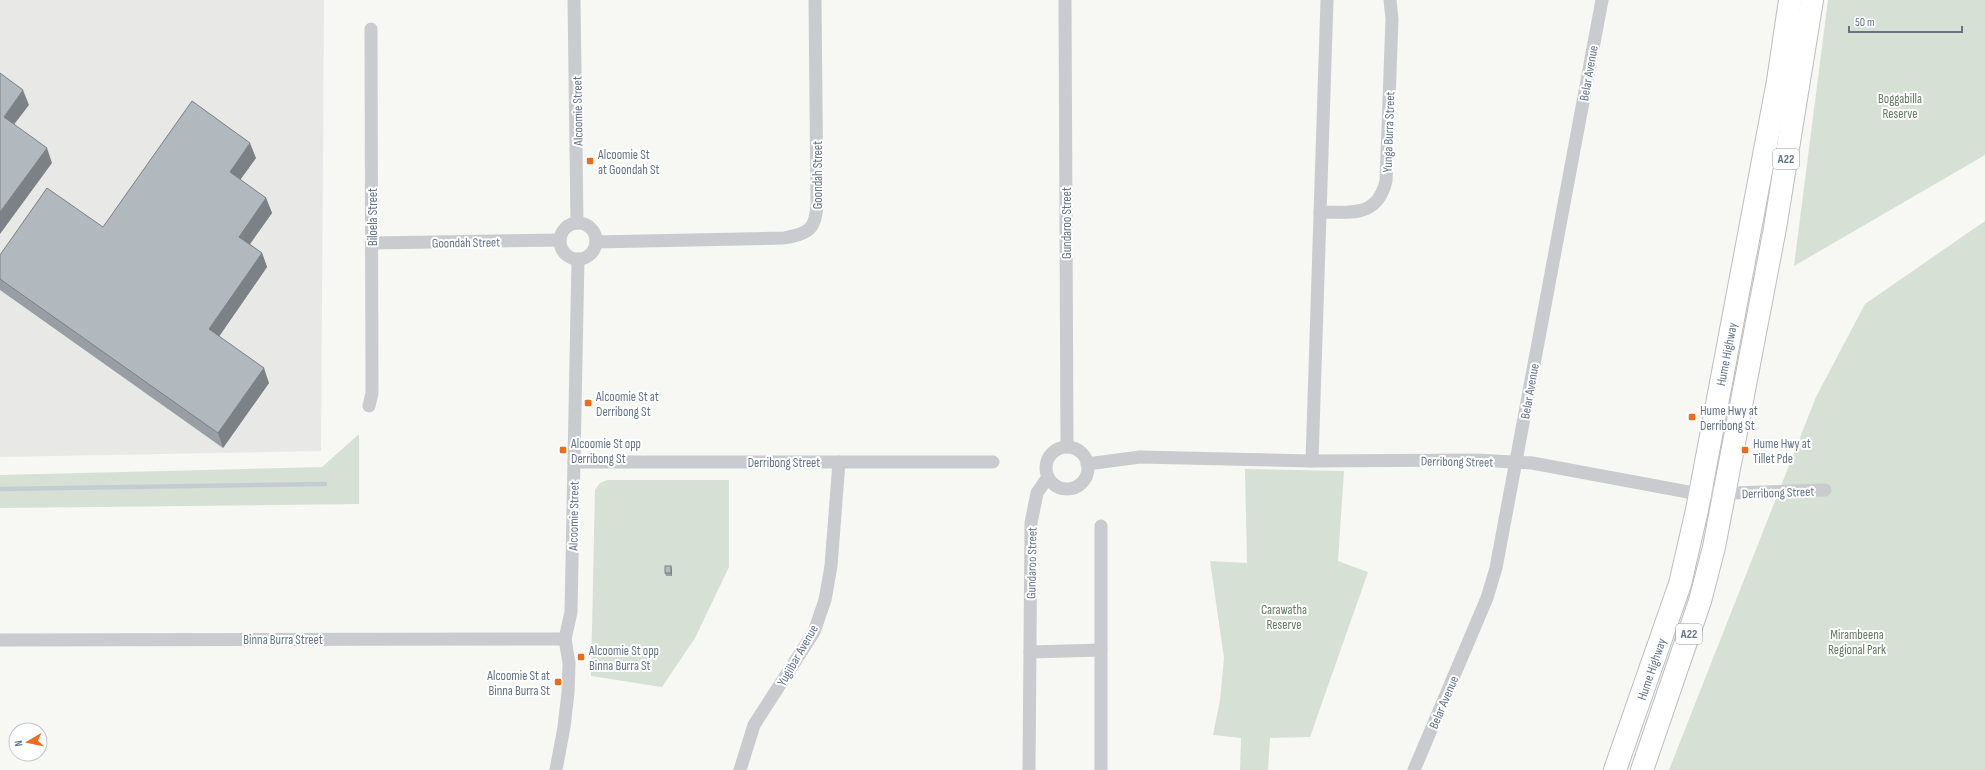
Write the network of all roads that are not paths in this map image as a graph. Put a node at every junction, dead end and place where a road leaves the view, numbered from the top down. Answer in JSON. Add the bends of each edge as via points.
{"nodes":[{"id":1,"x":574,"y":0,"type":"edge"},
{"id":2,"x":816,"y":0,"type":"edge"},
{"id":3,"x":1065,"y":0,"type":"edge"},
{"id":4,"x":1327,"y":0,"type":"edge"},
{"id":5,"x":1390,"y":0,"type":"edge"},
{"id":6,"x":1602,"y":0,"type":"edge"},
{"id":7,"x":1790,"y":0,"type":"edge"},
{"id":8,"x":1812,"y":0,"type":"edge"},
{"id":9,"x":371,"y":29,"type":"dead end"},
{"id":10,"x":1320,"y":212,"type":"junction"},
{"id":11,"x":577,"y":223,"type":"junction"},
{"id":12,"x":560,"y":240,"type":"junction"},
{"id":13,"x":596,"y":242,"type":"junction"},
{"id":14,"x":372,"y":243,"type":"junction"},
{"id":15,"x":578,"y":259,"type":"junction"},
{"id":16,"x":369,"y":406,"type":"dead end"},
{"id":17,"x":1067,"y":447,"type":"junction"},
{"id":18,"x":1312,"y":461,"type":"junction"},
{"id":19,"x":574,"y":462,"type":"junction"},
{"id":20,"x":839,"y":462,"type":"junction"},
{"id":21,"x":993,"y":462,"type":"dead end"},
{"id":22,"x":1516,"y":462,"type":"junction"},
{"id":23,"x":1087,"y":464,"type":"junction"},
{"id":24,"x":1048,"y":477,"type":"junction"},
{"id":25,"x":1824,"y":490,"type":"dead end"},
{"id":26,"x":1699,"y":494,"type":"junction"},
{"id":27,"x":1724,"y":494,"type":"junction"},
{"id":28,"x":1101,"y":526,"type":"dead end"},
{"id":29,"x":565,"y":639,"type":"junction"},
{"id":30,"x":0,"y":640,"type":"edge"},
{"id":31,"x":1101,"y":650,"type":"junction"},
{"id":32,"x":1030,"y":652,"type":"junction"},
{"id":33,"x":556,"y":770,"type":"edge"},
{"id":34,"x":740,"y":770,"type":"edge"},
{"id":35,"x":1029,"y":770,"type":"edge"},
{"id":36,"x":1101,"y":770,"type":"edge"},
{"id":37,"x":1414,"y":770,"type":"edge"},
{"id":38,"x":1615,"y":770,"type":"edge"},
{"id":39,"x":1642,"y":770,"type":"edge"}],
"edges":[{"from":1,"to":11,"type":"street","name":"Alcoomie Street"},
{"from":2,"to":13,"type":"street","name":"Goondah Street","via":[[818,203],[816,218],[810,230],[784,238]]},
{"from":3,"to":17,"type":"street","name":"Gundaroo Street"},
{"from":4,"to":10,"type":"street"},
{"from":5,"to":10,"type":"street","name":"Yunga Burra Street","via":[[1392,19],[1386,181],[1383,194],[1375,205],[1362,210]]},
{"from":6,"to":22,"type":"street","name":"Belar Avenue"},
{"from":7,"to":26,"type":"highway","name":"Hume Highway","number":"A22","via":[[1778,81]]},
{"from":8,"to":27,"type":"highway","name":"Hume Highway","number":"A22","via":[[1775,228]]},
{"from":9,"to":14,"type":"street","name":"Biloela Street"},
{"from":10,"to":18,"type":"street"},
{"from":11,"to":12,"type":"street","via":[[567,226]]},
{"from":11,"to":13,"type":"street","via":[[593,231]]},
{"from":12,"to":14,"type":"street","name":"Goondah Street"},
{"from":12,"to":15,"type":"street","via":[[567,256]]},
{"from":13,"to":15,"type":"street","via":[[595,248],[588,256]]},
{"from":14,"to":16,"type":"street","name":"Biloela Street","via":[[372,393]]},
{"from":15,"to":19,"type":"street","name":"Alcoomie Street"},
{"from":17,"to":23,"type":"street","via":[[1080,451]]},
{"from":17,"to":24,"type":"street","via":[[1060,448],[1049,457],[1046,470]]},
{"from":18,"to":22,"type":"street","name":"Derribong Street"},
{"from":18,"to":23,"type":"street","name":"Derribong Street","via":[[1140,457]]},
{"from":19,"to":20,"type":"street","name":"Derribong Street"},
{"from":19,"to":29,"type":"street","name":"Alcoomie Street","via":[[571,612]]},
{"from":20,"to":21,"type":"street","name":"Derribong Street"},
{"from":20,"to":34,"type":"street","name":"Yugilbar Avenue","via":[[831,566],[825,600],[814,632],[754,725]]},
{"from":22,"to":26,"type":"street","name":"Derribong Street"},
{"from":22,"to":37,"type":"street","name":"Belar Avenue","via":[[1496,568],[1487,598]]},
{"from":23,"to":24,"type":"street","via":[[1086,477],[1070,488],[1057,486]]},
{"from":24,"to":32,"type":"street","name":"Gundaroo Street","via":[[1037,493],[1031,523]]},
{"from":25,"to":27,"type":"street","name":"Derribong Street"},
{"from":26,"to":27,"type":"street","name":"Derribong Street"},
{"from":26,"to":38,"type":"highway","name":"Hume Highway","number":"A22","via":[[1680,584]]},
{"from":27,"to":39,"type":"highway","name":"Hume Highway","number":"A22","via":[[1700,601]]},
{"from":28,"to":31,"type":"street"},
{"from":29,"to":30,"type":"street","name":"Binna Burra Street"},
{"from":29,"to":33,"type":"street","name":"Alcoomie Street","via":[[569,663],[568,693]]},
{"from":31,"to":32,"type":"street"},
{"from":31,"to":36,"type":"street"},
{"from":32,"to":35,"type":"street","name":"Gundaroo Street"}]}
